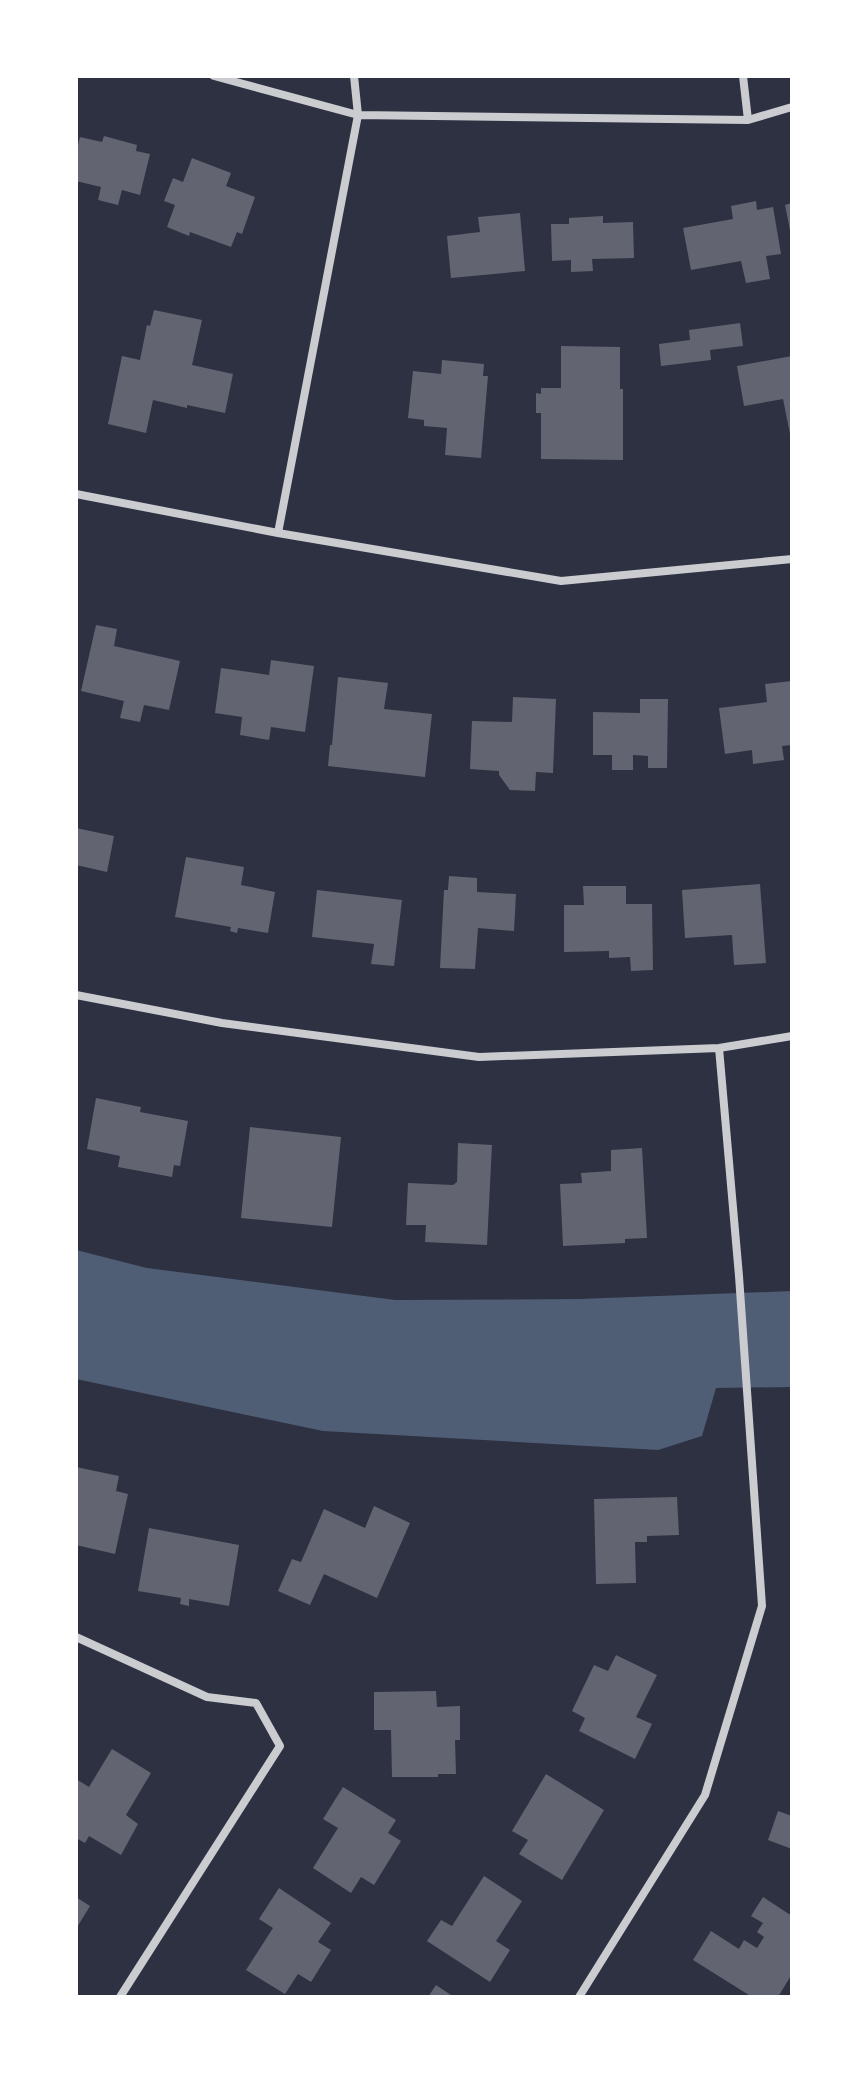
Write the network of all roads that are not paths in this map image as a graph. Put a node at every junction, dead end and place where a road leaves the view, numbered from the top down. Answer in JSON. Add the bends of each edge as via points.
{"nodes":[{"id":1,"x":214,"y":76,"type":"edge"},
{"id":2,"x":354,"y":76,"type":"edge"},
{"id":3,"x":743,"y":76,"type":"edge"},
{"id":4,"x":792,"y":107,"type":"edge"},
{"id":5,"x":358,"y":115,"type":"junction"},
{"id":6,"x":748,"y":120,"type":"junction"},
{"id":7,"x":76,"y":494,"type":"edge"},
{"id":8,"x":278,"y":533,"type":"junction"},
{"id":9,"x":792,"y":559,"type":"edge"},
{"id":10,"x":76,"y":995,"type":"edge"},
{"id":11,"x":792,"y":1036,"type":"edge"},
{"id":12,"x":719,"y":1048,"type":"junction"},
{"id":13,"x":76,"y":1637,"type":"edge"},
{"id":14,"x":120,"y":1997,"type":"edge"},
{"id":15,"x":579,"y":1997,"type":"edge"}],
"edges":[{"from":1,"to":5,"type":"street"},
{"from":2,"to":5,"type":"street"},
{"from":3,"to":6,"type":"street"},
{"from":4,"to":6,"type":"street"},
{"from":5,"to":6,"type":"street"},
{"from":5,"to":8,"type":"street"},
{"from":7,"to":8,"type":"street"},
{"from":8,"to":9,"type":"street","via":[[561,581]]},
{"from":10,"to":12,"type":"street","via":[[222,1023],[479,1057]]},
{"from":11,"to":12,"type":"street"},
{"from":12,"to":15,"type":"street","via":[[762,1606],[705,1795]]},
{"from":13,"to":14,"type":"street","via":[[207,1697],[256,1703],[280,1746]]}]}
